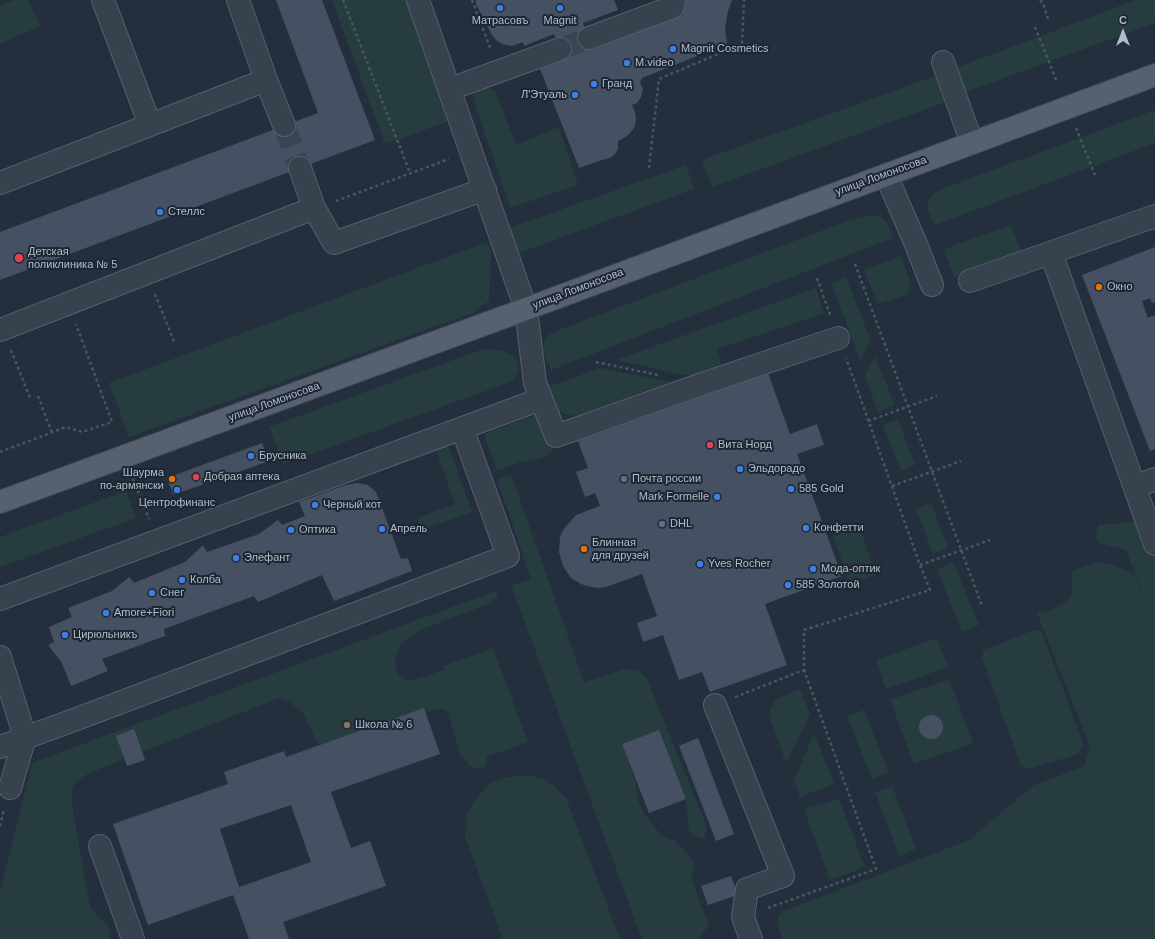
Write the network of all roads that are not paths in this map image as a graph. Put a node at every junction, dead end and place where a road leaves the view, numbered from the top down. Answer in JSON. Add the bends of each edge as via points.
{"nodes":[{"id":1,"x":103,"y":0,"type":"edge"},
{"id":2,"x":238,"y":0,"type":"edge"},
{"id":3,"x":418,"y":0,"type":"edge"},
{"id":4,"x":674,"y":0,"type":"edge"},
{"id":5,"x":589,"y":38,"type":"tunnel mouth"},
{"id":6,"x":560,"y":49,"type":"tunnel mouth"},
{"id":7,"x":943,"y":62,"type":"dead end"},
{"id":8,"x":1155,"y":75,"type":"edge"},
{"id":9,"x":266,"y":80,"type":"junction"},
{"id":10,"x":450,"y":89,"type":"junction"},
{"id":11,"x":150,"y":125,"type":"junction"},
{"id":12,"x":284,"y":126,"type":"tunnel mouth"},
{"id":13,"x":972,"y":143,"type":"junction"},
{"id":14,"x":300,"y":168,"type":"tunnel mouth"},
{"id":15,"x":886,"y":175,"type":"junction"},
{"id":16,"x":0,"y":183,"type":"edge"},
{"id":17,"x":485,"y":189,"type":"junction"},
{"id":18,"x":314,"y":208,"type":"junction"},
{"id":19,"x":1155,"y":216,"type":"edge"},
{"id":20,"x":1051,"y":253,"type":"junction"},
{"id":21,"x":970,"y":281,"type":"dead end"},
{"id":22,"x":932,"y":285,"type":"dead end"},
{"id":23,"x":526,"y":309,"type":"junction"},
{"id":24,"x":1,"y":329,"type":"edge"},
{"id":25,"x":838,"y":338,"type":"road end"},
{"id":26,"x":541,"y":399,"type":"junction"},
{"id":27,"x":462,"y":428,"type":"junction"},
{"id":28,"x":1155,"y":479,"type":"edge"},
{"id":29,"x":1135,"y":487,"type":"junction"},
{"id":30,"x":0,"y":502,"type":"edge"},
{"id":31,"x":1155,"y":544,"type":"edge"},
{"id":32,"x":0,"y":599,"type":"edge"},
{"id":33,"x":0,"y":657,"type":"edge"},
{"id":34,"x":715,"y":705,"type":"road end"},
{"id":35,"x":25,"y":737,"type":"junction"},
{"id":36,"x":0,"y":747,"type":"edge"},
{"id":37,"x":10,"y":788,"type":"dead end"},
{"id":38,"x":100,"y":846,"type":"dead end"},
{"id":39,"x":133,"y":939,"type":"edge"},
{"id":40,"x":751,"y":939,"type":"edge"}],
"edges":[{"from":1,"to":11,"type":"lane"},
{"from":2,"to":9,"type":"lane"},
{"from":3,"to":10,"type":"lane"},
{"from":4,"to":5,"type":"lane","via":[[673,7]]},
{"from":6,"to":10,"type":"lane"},
{"from":7,"to":13,"type":"lane"},
{"from":8,"to":13,"type":"main road","name":"улица Ломоносова"},
{"from":9,"to":11,"type":"lane"},
{"from":9,"to":12,"type":"lane"},
{"from":10,"to":17,"type":"lane"},
{"from":11,"to":16,"type":"lane"},
{"from":13,"to":15,"type":"main road","name":"улица Ломоносова"},
{"from":14,"to":18,"type":"lane"},
{"from":15,"to":22,"type":"lane"},
{"from":15,"to":23,"type":"main road","name":"улица Ломоносова"},
{"from":17,"to":18,"type":"lane","via":[[334,243]]},
{"from":17,"to":23,"type":"lane"},
{"from":18,"to":24,"type":"lane"},
{"from":19,"to":20,"type":"lane"},
{"from":20,"to":21,"type":"lane"},
{"from":20,"to":29,"type":"lane"},
{"from":23,"to":26,"type":"lane","via":[[534,383]]},
{"from":23,"to":30,"type":"main road","name":"улица Ломоносова"},
{"from":25,"to":26,"type":"lane","via":[[556,436]]},
{"from":26,"to":27,"type":"lane"},
{"from":27,"to":32,"type":"lane"},
{"from":27,"to":35,"type":"lane","via":[[508,556]]},
{"from":28,"to":29,"type":"lane"},
{"from":29,"to":31,"type":"lane"},
{"from":33,"to":35,"type":"lane"},
{"from":34,"to":40,"type":"lane","via":[[782,876],[747,889],[743,917]]},
{"from":35,"to":36,"type":"lane"},
{"from":35,"to":37,"type":"lane"},
{"from":38,"to":39,"type":"lane"}]}
